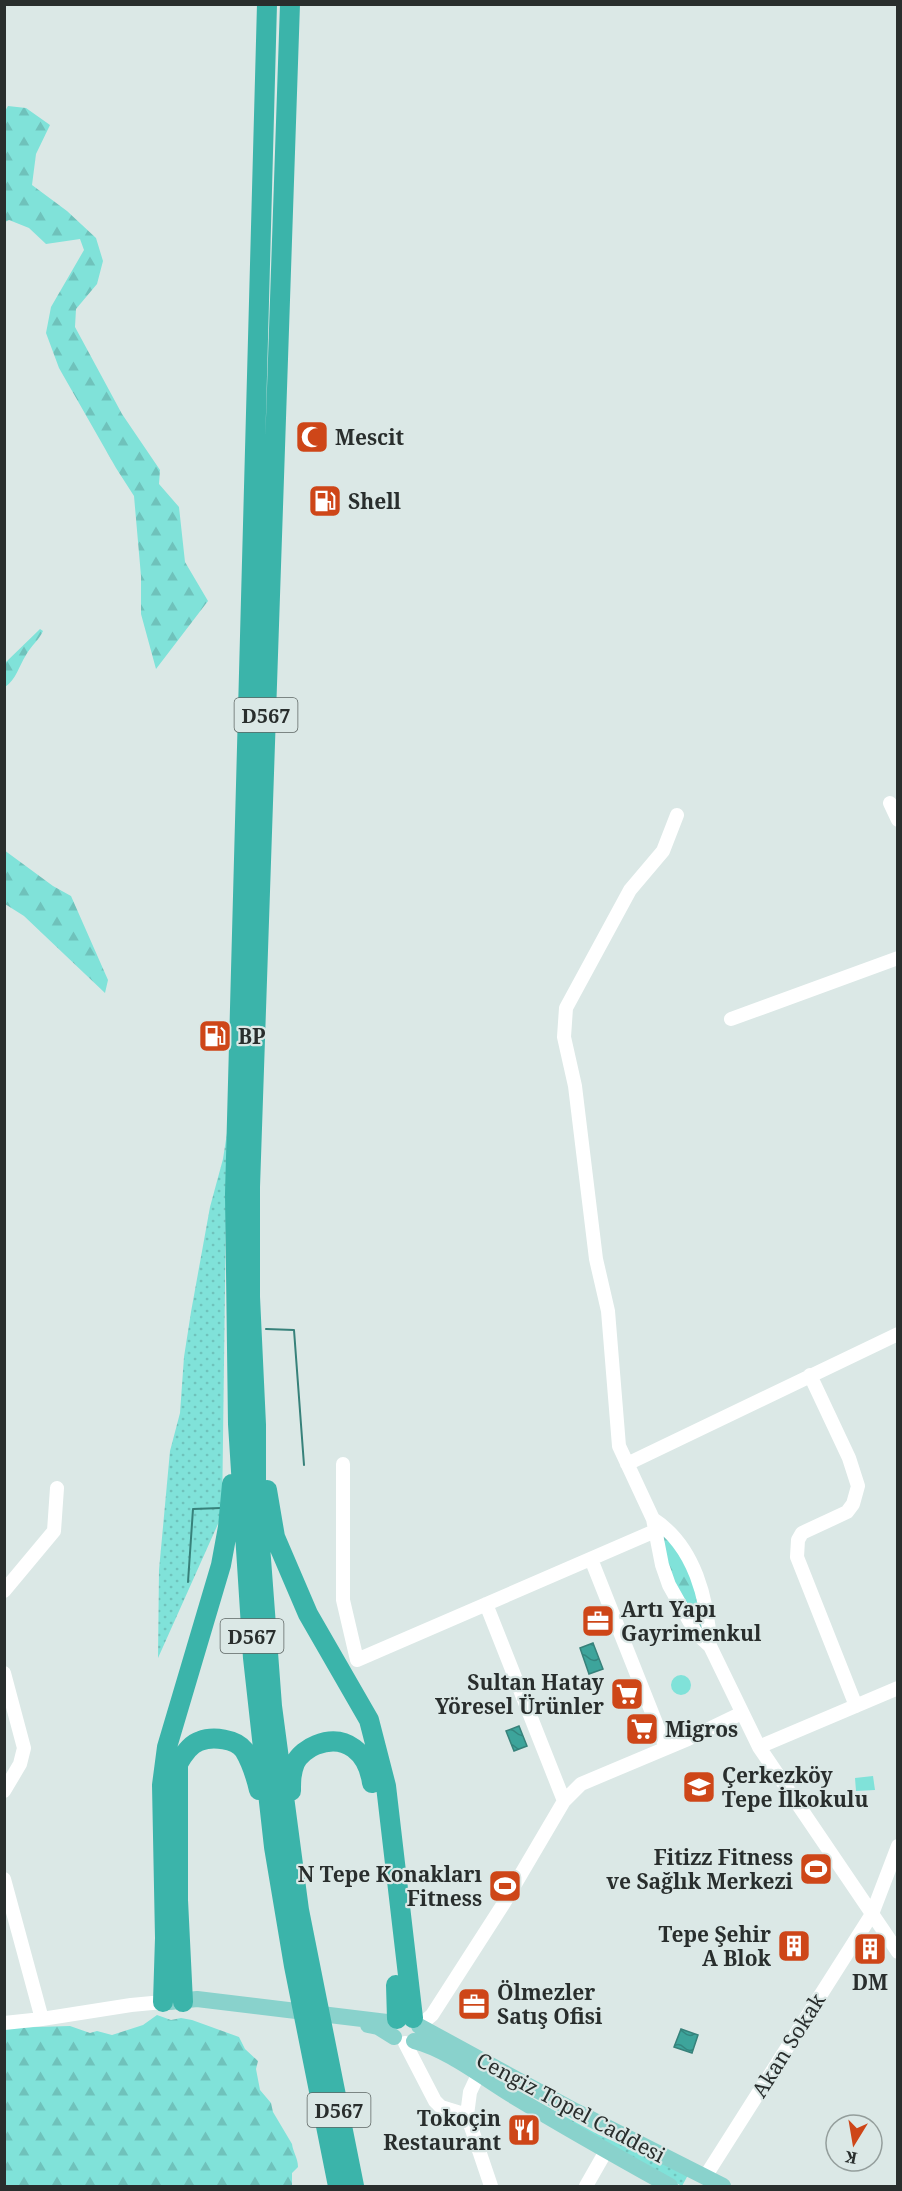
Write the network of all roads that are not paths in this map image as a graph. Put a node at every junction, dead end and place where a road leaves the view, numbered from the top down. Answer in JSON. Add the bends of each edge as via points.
{"nodes":[{"id":1,"x":267,"y":4,"type":"edge"},
{"id":2,"x":290,"y":4,"type":"edge"},
{"id":3,"x":890,"y":803,"type":"dead end"},
{"id":4,"x":677,"y":814,"type":"dead end"},
{"id":5,"x":897,"y":820,"type":"edge"},
{"id":6,"x":897,"y":958,"type":"edge"},
{"id":7,"x":731,"y":1019,"type":"dead end"},
{"id":8,"x":897,"y":1334,"type":"edge"},
{"id":9,"x":810,"y":1375,"type":"junction"},
{"id":10,"x":247,"y":1425,"type":"junction"},
{"id":11,"x":343,"y":1464,"type":"dead end"},
{"id":12,"x":627,"y":1464,"type":"junction"},
{"id":13,"x":57,"y":1488,"type":"dead end"},
{"id":14,"x":654,"y":1525,"type":"junction"},
{"id":15,"x":591,"y":1559,"type":"junction"},
{"id":16,"x":4,"y":1591,"type":"edge"},
{"id":17,"x":486,"y":1604,"type":"junction"},
{"id":18,"x":710,"y":1646,"type":"junction"},
{"id":19,"x":4,"y":1673,"type":"edge"},
{"id":20,"x":897,"y":1688,"type":"edge"},
{"id":21,"x":856,"y":1706,"type":"junction"},
{"id":22,"x":742,"y":1713,"type":"junction"},
{"id":23,"x":759,"y":1747,"type":"junction"},
{"id":24,"x":666,"y":1748,"type":"junction"},
{"id":25,"x":4,"y":1791,"type":"edge"},
{"id":26,"x":564,"y":1801,"type":"junction"},
{"id":27,"x":282,"y":1846,"type":"junction"},
{"id":28,"x":897,"y":1846,"type":"edge"},
{"id":29,"x":4,"y":1879,"type":"edge"},
{"id":30,"x":872,"y":1914,"type":"junction"},
{"id":31,"x":897,"y":1952,"type":"edge"},
{"id":32,"x":173,"y":2002,"type":"junction"},
{"id":33,"x":42,"y":2019,"type":"junction"},
{"id":34,"x":4,"y":2023,"type":"edge"},
{"id":35,"x":405,"y":2029,"type":"junction"},
{"id":36,"x":478,"y":2075,"type":"junction"},
{"id":37,"x":467,"y":2115,"type":"junction"},
{"id":38,"x":606,"y":2151,"type":"junction"},
{"id":39,"x":705,"y":2182,"type":"edge"},
{"id":40,"x":338,"y":2187,"type":"edge"},
{"id":41,"x":354,"y":2187,"type":"edge"},
{"id":42,"x":491,"y":2187,"type":"edge"},
{"id":43,"x":586,"y":2187,"type":"edge"},
{"id":44,"x":670,"y":2187,"type":"edge"}],
"edges":[{"from":1,"to":10,"type":"highway","number":"D567","via":[[235,1194]]},
{"from":2,"to":10,"type":"highway","number":"D567","via":[[250,1187]]},
{"from":3,"to":5,"type":"street"},
{"from":4,"to":12,"type":"street","via":[[663,851],[630,890],[566,1008],[564,1037],[575,1086],[596,1259],[608,1311],[619,1446]]},
{"from":6,"to":7,"type":"street"},
{"from":8,"to":9,"type":"street"},
{"from":9,"to":12,"type":"street"},
{"from":9,"to":21,"type":"street","via":[[858,1486],[847,1512],[802,1533],[797,1557]]},
{"from":10,"to":27,"type":"highway","number":"D567","via":[[253,1658]]},
{"from":10,"to":32,"type":"highway","via":[[221,1565],[167,1747],[162,1785],[165,1938]]},
{"from":10,"to":35,"type":"highway","via":[[275,1537],[308,1614],[369,1720],[386,1786]]},
{"from":11,"to":17,"type":"street","via":[[343,1600],[357,1660]]},
{"from":12,"to":14,"type":"street"},
{"from":13,"to":16,"type":"street","via":[[54,1531]]},
{"from":14,"to":15,"type":"street"},
{"from":14,"to":18,"type":"street","via":[[669,1585],[696,1633]]},
{"from":14,"to":18,"type":"street","via":[[663,1525],[694,1565],[706,1607]]},
{"from":15,"to":17,"type":"street"},
{"from":15,"to":24,"type":"street"},
{"from":17,"to":26,"type":"street"},
{"from":18,"to":22,"type":"street"},
{"from":19,"to":25,"type":"street","via":[[24,1748],[20,1764]]},
{"from":20,"to":21,"type":"street"},
{"from":21,"to":23,"type":"street"},
{"from":22,"to":23,"type":"street"},
{"from":22,"to":24,"type":"street"},
{"from":23,"to":30,"type":"street"},
{"from":24,"to":26,"type":"street","via":[[581,1784]]},
{"from":26,"to":35,"type":"street","via":[[432,2015]]},
{"from":27,"to":32,"type":"highway","via":[[243,1749],[231,1741],[216,1739],[200,1741],[186,1751],[178,1764],[177,1780],[178,1900]]},
{"from":27,"to":35,"type":"highway","via":[[296,1760],[325,1741],[350,1745],[368,1764],[372,1779]]},
{"from":27,"to":40,"type":"highway","number":"D567","via":[[294,1966]]},
{"from":27,"to":41,"type":"highway","number":"D567","via":[[299,1910]]},
{"from":28,"to":30,"type":"street","name":"Akan Sokak"},
{"from":29,"to":33,"type":"street"},
{"from":30,"to":31,"type":"street"},
{"from":30,"to":39,"type":"street","name":"Akan Sokak"},
{"from":32,"to":33,"type":"street"},
{"from":32,"to":35,"type":"main road","via":[[245,2007]]},
{"from":33,"to":34,"type":"street"},
{"from":35,"to":36,"type":"main road"},
{"from":35,"to":37,"type":"street","via":[[435,2101],[441,2107]]},
{"from":35,"to":39,"type":"main road","name":"Cengiz Topel Caddesi","via":[[575,2111]]},
{"from":36,"to":37,"type":"street","via":[[470,2092]]},
{"from":36,"to":38,"type":"main road"},
{"from":37,"to":42,"type":"street"},
{"from":38,"to":43,"type":"street"},
{"from":38,"to":44,"type":"main road"}]}
